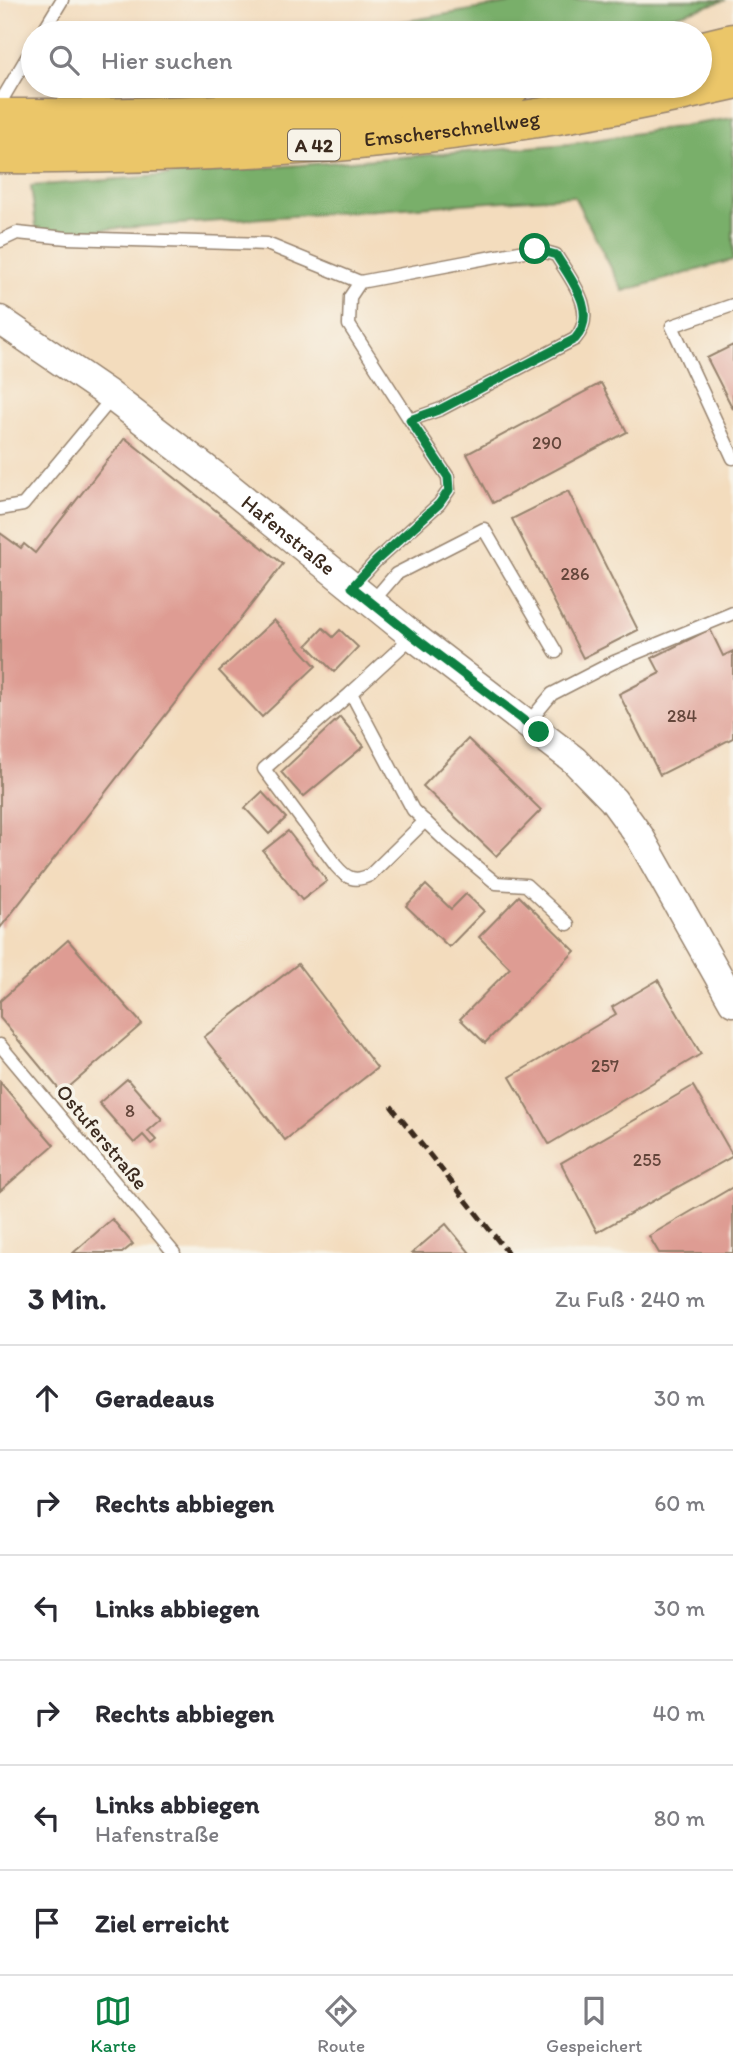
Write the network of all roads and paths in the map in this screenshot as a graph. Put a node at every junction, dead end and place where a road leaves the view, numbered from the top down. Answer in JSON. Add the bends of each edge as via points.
{"nodes":[{"id":1,"x":62,"y":0,"type":"edge"},
{"id":2,"x":49,"y":21,"type":"edge"},
{"id":3,"x":733,"y":43,"type":"edge"},
{"id":4,"x":712,"y":48,"type":"edge"},
{"id":5,"x":21,"y":67,"type":"edge"},
{"id":6,"x":733,"y":80,"type":"edge"},
{"id":7,"x":712,"y":85,"type":"edge"},
{"id":8,"x":422,"y":98,"type":"edge"},
{"id":9,"x":649,"y":98,"type":"edge"},
{"id":10,"x":0,"y":103,"type":"edge"},
{"id":11,"x":0,"y":118,"type":"edge"},
{"id":12,"x":0,"y":155,"type":"edge"},
{"id":13,"x":0,"y":241,"type":"edge"},
{"id":14,"x":360,"y":282,"type":"junction"},
{"id":15,"x":733,"y":304,"type":"edge"},
{"id":16,"x":0,"y":320,"type":"edge"},
{"id":17,"x":113,"y":397,"type":"junction"},
{"id":18,"x":410,"y":420,"type":"junction"},
{"id":19,"x":733,"y":458,"type":"edge"},
{"id":20,"x":0,"y":509,"type":"edge"},
{"id":21,"x":362,"y":595,"type":"junction"},
{"id":22,"x":733,"y":613,"type":"edge"},
{"id":23,"x":413,"y":636,"type":"junction"},
{"id":24,"x":556,"y":652,"type":"dead end"},
{"id":25,"x":351,"y":693,"type":"junction"},
{"id":26,"x":528,"y":723,"type":"junction"},
{"id":27,"x":425,"y":821,"type":"junction"},
{"id":28,"x":568,"y":924,"type":"dead end"},
{"id":29,"x":733,"y":1002,"type":"edge"},
{"id":30,"x":0,"y":1045,"type":"edge"},
{"id":31,"x":174,"y":1253,"type":"edge"}],
"edges":[{"from":1,"to":2,"type":"lane"},
{"from":3,"to":4,"type":"highway"},
{"from":5,"to":10,"type":"lane"},
{"from":6,"to":7,"type":"highway","name":"Emscherschnellweg","number":"A 42"},
{"from":8,"to":11,"type":"highway","name":"Emscherschnellweg","number":"A 42","via":[[210,115]]},
{"from":9,"to":12,"type":"highway","name":"Emscherschnellweg","number":"A 42","via":[[461,130],[334,143],[217,152]]},
{"from":13,"to":14,"type":"lane","via":[[17,233],[267,244]]},
{"from":14,"to":18,"type":"lane","via":[[349,297],[349,325]]},
{"from":14,"to":18,"type":"lane","via":[[535,249],[556,255],[580,295],[586,315],[575,339],[441,409]]},
{"from":15,"to":19,"type":"lane","via":[[672,326]]},
{"from":16,"to":17,"type":"street","name":"Hafenstraße"},
{"from":17,"to":20,"type":"lane","via":[[23,505]]},
{"from":17,"to":21,"type":"street","name":"Hafenstraße"},
{"from":18,"to":21,"type":"lane","via":[[448,477],[449,490],[376,561]]},
{"from":21,"to":23,"type":"street","name":"Hafenstraße"},
{"from":21,"to":24,"type":"lane","via":[[484,529]]},
{"from":22,"to":26,"type":"lane","via":[[614,662],[552,694]]},
{"from":23,"to":25,"type":"lane"},
{"from":23,"to":26,"type":"street","name":"Hafenstraße"},
{"from":25,"to":27,"type":"lane","via":[[413,810]]},
{"from":25,"to":27,"type":"lane","via":[[264,769],[350,879],[370,875]]},
{"from":26,"to":29,"type":"street","name":"Hafenstraße","via":[[574,760],[627,817]]},
{"from":27,"to":28,"type":"lane","via":[[495,883],[526,885]]},
{"from":30,"to":31,"type":"lane","name":"Ostuferstraße"}]}
